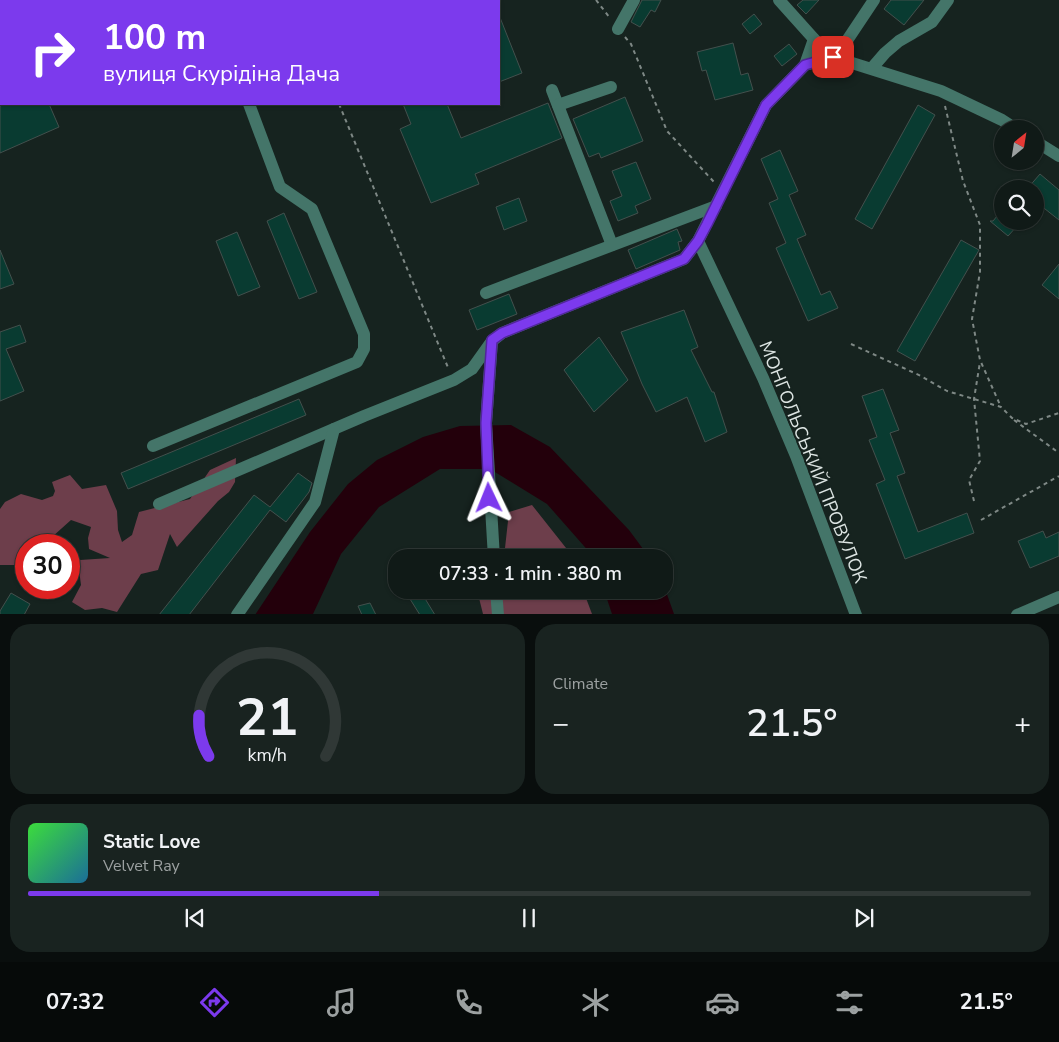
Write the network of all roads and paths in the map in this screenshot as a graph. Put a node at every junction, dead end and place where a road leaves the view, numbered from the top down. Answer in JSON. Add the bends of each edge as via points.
{"nodes":[{"id":1,"x":596,"y":0,"type":"edge"},
{"id":2,"x":634,"y":0,"type":"edge"},
{"id":3,"x":779,"y":0,"type":"edge"},
{"id":4,"x":874,"y":0,"type":"edge"},
{"id":5,"x":948,"y":0,"type":"edge"},
{"id":6,"x":618,"y":29,"type":"junction"},
{"id":7,"x":814,"y":39,"type":"junction"},
{"id":8,"x":833,"y":57,"type":"junction"},
{"id":9,"x":805,"y":65,"type":"junction"},
{"id":10,"x":872,"y":68,"type":"junction"},
{"id":11,"x":610,"y":87,"type":"dead end"},
{"id":12,"x":552,"y":90,"type":"dead end"},
{"id":13,"x":941,"y":91,"type":"junction"},
{"id":14,"x":249,"y":105,"type":"edge"},
{"id":15,"x":340,"y":105,"type":"edge"},
{"id":16,"x":558,"y":105,"type":"junction"},
{"id":17,"x":1002,"y":120,"type":"edge"},
{"id":18,"x":1044,"y":147,"type":"edge"},
{"id":19,"x":1059,"y":156,"type":"edge"},
{"id":20,"x":722,"y":192,"type":"junction"},
{"id":21,"x":716,"y":206,"type":"junction"},
{"id":22,"x":698,"y":241,"type":"junction"},
{"id":23,"x":612,"y":245,"type":"junction"},
{"id":24,"x":486,"y":292,"type":"dead end"},
{"id":25,"x":492,"y":340,"type":"junction"},
{"id":26,"x":851,"y":344,"type":"dead end"},
{"id":27,"x":980,"y":360,"type":"junction"},
{"id":28,"x":454,"y":380,"type":"junction"},
{"id":29,"x":974,"y":399,"type":"junction"},
{"id":30,"x":1001,"y":407,"type":"junction"},
{"id":31,"x":1059,"y":413,"type":"edge"},
{"id":32,"x":1012,"y":418,"type":"junction"},
{"id":33,"x":334,"y":429,"type":"junction"},
{"id":34,"x":152,"y":446,"type":"dead end"},
{"id":35,"x":1059,"y":453,"type":"edge"},
{"id":36,"x":1059,"y":476,"type":"edge"},
{"id":37,"x":974,"y":500,"type":"dead end"},
{"id":38,"x":159,"y":504,"type":"dead end"},
{"id":39,"x":981,"y":520,"type":"dead end"},
{"id":40,"x":493,"y":549,"type":"edge"},
{"id":41,"x":1059,"y":597,"type":"edge"},
{"id":42,"x":497,"y":599,"type":"edge"},
{"id":43,"x":236,"y":614,"type":"edge"},
{"id":44,"x":498,"y":614,"type":"edge"},
{"id":45,"x":856,"y":614,"type":"edge"},
{"id":46,"x":1017,"y":614,"type":"edge"}],
"edges":[{"from":1,"to":6,"type":"path"},
{"from":2,"to":6,"type":"street"},
{"from":3,"to":7,"type":"street"},
{"from":4,"to":8,"type":"street"},
{"from":5,"to":10,"type":"street","via":[[932,22],[899,40]]},
{"from":6,"to":20,"type":"path","via":[[631,44],[667,131]]},
{"from":7,"to":8,"type":"street"},
{"from":7,"to":9,"type":"street"},
{"from":8,"to":9,"type":"street"},
{"from":8,"to":10,"type":"street"},
{"from":9,"to":20,"type":"street","via":[[766,105]]},
{"from":10,"to":13,"type":"street"},
{"from":11,"to":16,"type":"street"},
{"from":12,"to":16,"type":"street"},
{"from":13,"to":17,"type":"street"},
{"from":13,"to":27,"type":"path","via":[[964,181],[980,225],[980,272],[972,319]]},
{"from":14,"to":34,"type":"street","via":[[280,187],[312,208],[364,334],[364,349],[358,362]]},
{"from":15,"to":28,"type":"path"},
{"from":16,"to":23,"type":"street"},
{"from":18,"to":19,"type":"street"},
{"from":20,"to":21,"type":"street"},
{"from":21,"to":22,"type":"street"},
{"from":21,"to":23,"type":"street"},
{"from":22,"to":25,"type":"street","via":[[684,259],[502,333]]},
{"from":22,"to":45,"type":"street","name":"МОНГОЛЬСЬКИЙ ПРОВУЛОК","via":[[793,447]]},
{"from":23,"to":24,"type":"street"},
{"from":25,"to":28,"type":"street","via":[[472,369]]},
{"from":25,"to":40,"type":"street","via":[[486,423]]},
{"from":26,"to":29,"type":"path","via":[[947,391]]},
{"from":27,"to":29,"type":"path"},
{"from":27,"to":30,"type":"path"},
{"from":28,"to":33,"type":"street"},
{"from":29,"to":30,"type":"path"},
{"from":29,"to":37,"type":"path","via":[[980,461],[970,480]]},
{"from":30,"to":32,"type":"path"},
{"from":31,"to":32,"type":"path","via":[[1026,424]]},
{"from":32,"to":35,"type":"path"},
{"from":33,"to":38,"type":"street"},
{"from":33,"to":43,"type":"street","via":[[315,502]]},
{"from":36,"to":39,"type":"path"},
{"from":41,"to":46,"type":"street"},
{"from":42,"to":44,"type":"street"}]}
